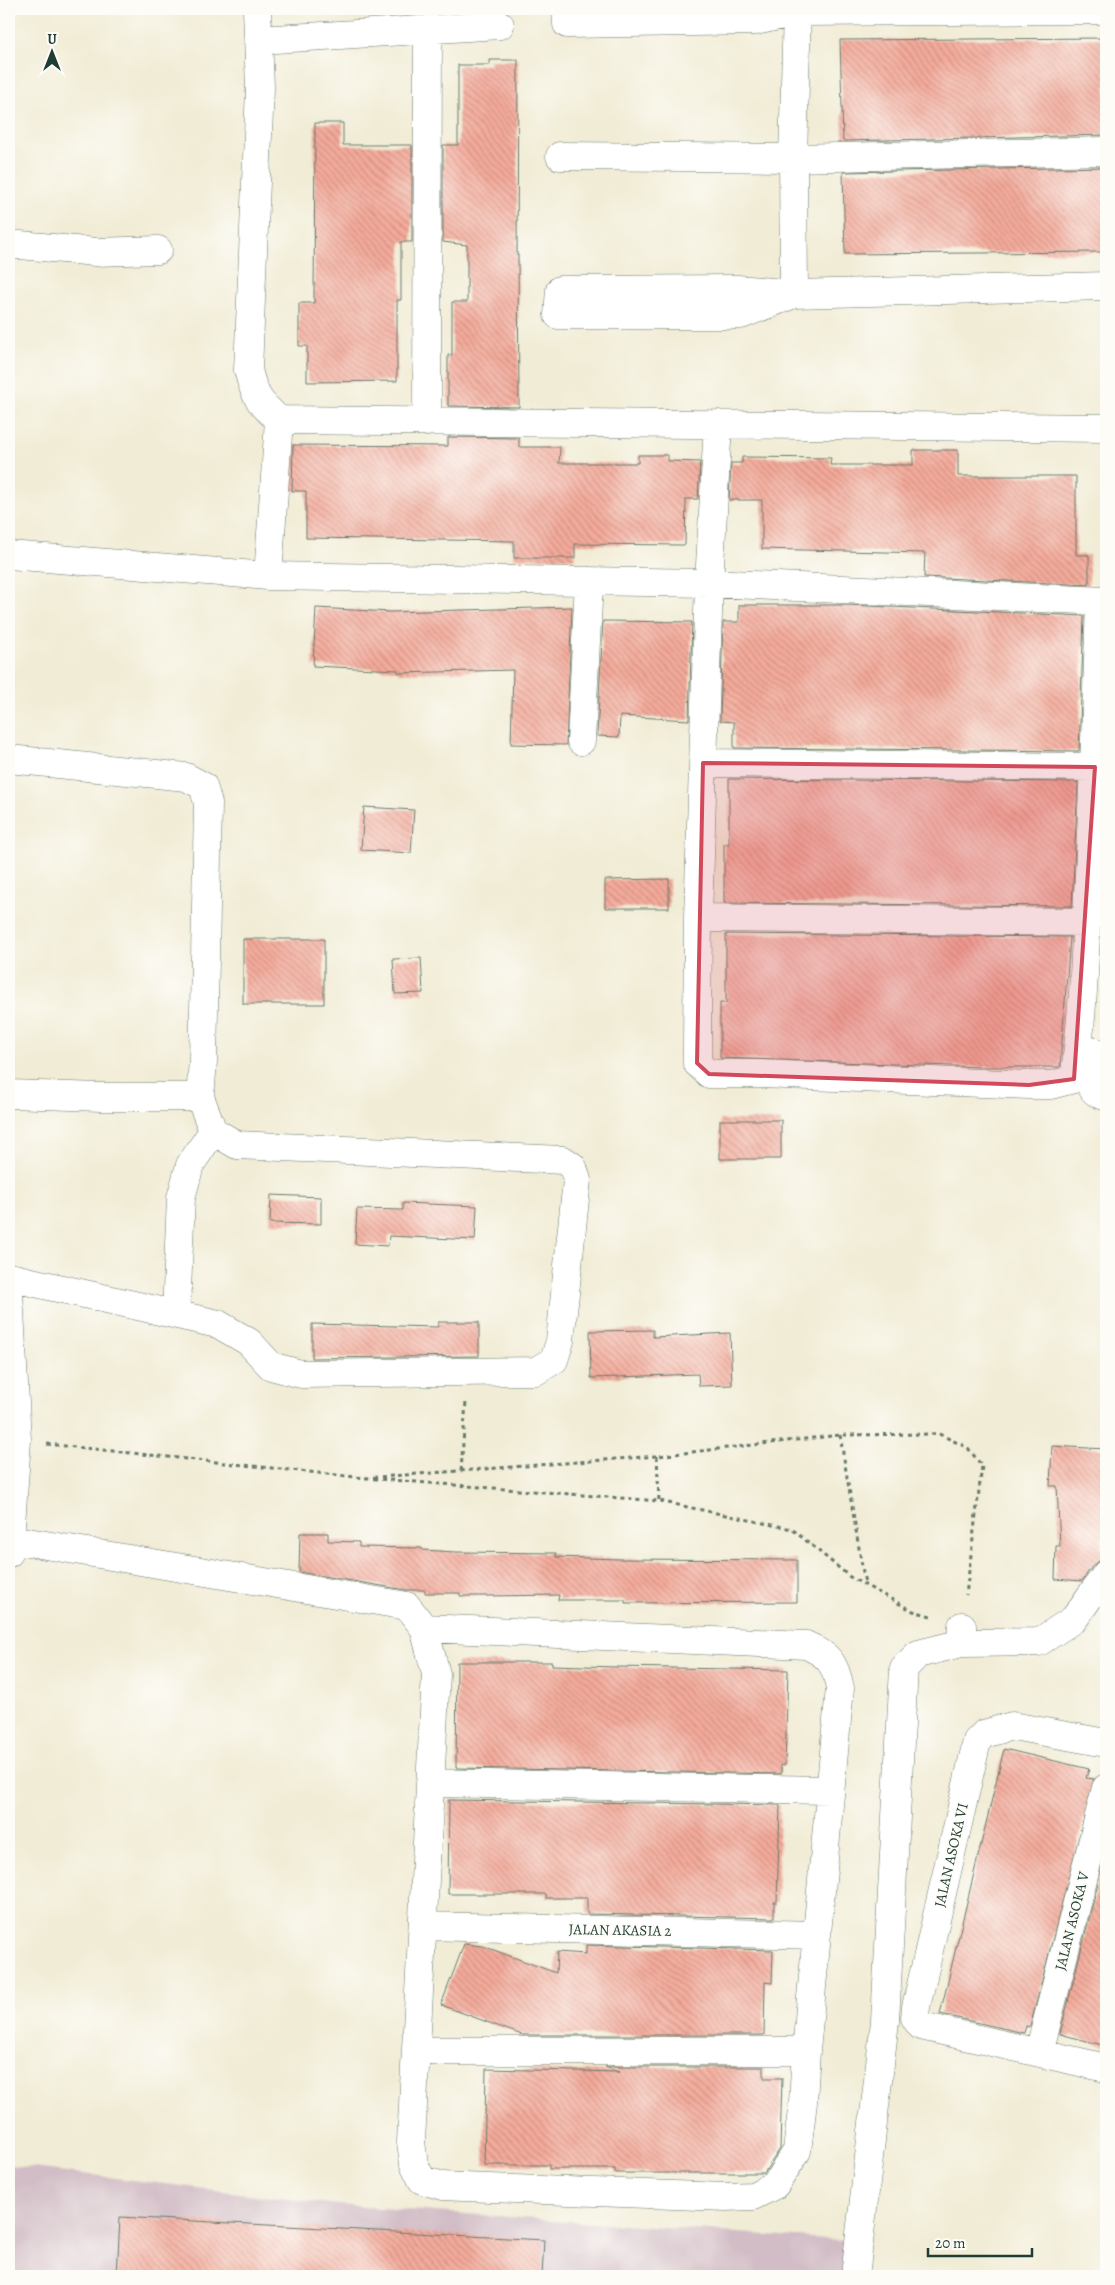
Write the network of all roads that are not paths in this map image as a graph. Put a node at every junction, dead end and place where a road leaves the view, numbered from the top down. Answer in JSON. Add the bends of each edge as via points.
{"nodes":[{"id":1,"x":256,"y":9,"type":"edge"},
{"id":2,"x":566,"y":9,"type":"edge"},
{"id":3,"x":794,"y":10,"type":"edge"},
{"id":4,"x":1106,"y":10,"type":"edge"},
{"id":5,"x":500,"y":25,"type":"dead end"},
{"id":6,"x":428,"y":29,"type":"junction"},
{"id":7,"x":259,"y":40,"type":"junction"},
{"id":8,"x":1106,"y":151,"type":"edge"},
{"id":9,"x":560,"y":156,"type":"dead end"},
{"id":10,"x":793,"y":158,"type":"junction"},
{"id":11,"x":9,"y":246,"type":"edge"},
{"id":12,"x":158,"y":250,"type":"dead end"},
{"id":13,"x":1106,"y":286,"type":"edge"},
{"id":14,"x":794,"y":294,"type":"junction"},
{"id":15,"x":279,"y":420,"type":"junction"},
{"id":16,"x":427,"y":422,"type":"junction"},
{"id":17,"x":718,"y":424,"type":"junction"},
{"id":18,"x":1106,"y":428,"type":"edge"},
{"id":19,"x":9,"y":555,"type":"edge"},
{"id":20,"x":268,"y":576,"type":"junction"},
{"id":21,"x":589,"y":581,"type":"junction"},
{"id":22,"x":709,"y":582,"type":"junction"},
{"id":23,"x":1103,"y":601,"type":"edge"},
{"id":24,"x":581,"y":742,"type":"dead end"},
{"id":25,"x":9,"y":759,"type":"edge"},
{"id":26,"x":703,"y":763,"type":"junction"},
{"id":27,"x":1095,"y":767,"type":"junction"},
{"id":28,"x":698,"y":918,"type":"junction"},
{"id":29,"x":1087,"y":922,"type":"junction"},
{"id":30,"x":1106,"y":966,"type":"edge"},
{"id":31,"x":9,"y":1094,"type":"edge"},
{"id":32,"x":1106,"y":1096,"type":"edge"},
{"id":33,"x":200,"y":1097,"type":"junction"},
{"id":34,"x":213,"y":1131,"type":"junction"},
{"id":35,"x":9,"y":1277,"type":"edge"},
{"id":36,"x":9,"y":1292,"type":"edge"},
{"id":37,"x":176,"y":1314,"type":"junction"},
{"id":38,"x":9,"y":1546,"type":"edge"},
{"id":39,"x":1106,"y":1574,"type":"edge"},
{"id":40,"x":424,"y":1628,"type":"junction"},
{"id":41,"x":1106,"y":1742,"type":"edge"},
{"id":42,"x":430,"y":1783,"type":"junction"},
{"id":43,"x":1106,"y":1788,"type":"edge"},
{"id":44,"x":830,"y":1790,"type":"junction"},
{"id":45,"x":423,"y":1926,"type":"junction"},
{"id":46,"x":817,"y":1935,"type":"junction"},
{"id":47,"x":806,"y":2051,"type":"junction"},
{"id":48,"x":416,"y":2052,"type":"junction"},
{"id":49,"x":1039,"y":2053,"type":"junction"},
{"id":50,"x":1106,"y":2068,"type":"edge"},
{"id":51,"x":854,"y":2276,"type":"edge"}],
"edges":[{"from":1,"to":7,"type":"street"},
{"from":2,"to":3,"type":"street","via":[[566,24],[756,21]]},
{"from":3,"to":4,"type":"street"},
{"from":3,"to":10,"type":"street"},
{"from":5,"to":6,"type":"street"},
{"from":6,"to":7,"type":"street"},
{"from":6,"to":16,"type":"street"},
{"from":7,"to":15,"type":"street","via":[[260,88],[248,370],[260,404]]},
{"from":8,"to":10,"type":"street"},
{"from":9,"to":10,"type":"street"},
{"from":10,"to":14,"type":"street"},
{"from":11,"to":12,"type":"street","via":[[20,244],[96,252]]},
{"from":13,"to":14,"type":"street"},
{"from":14,"to":14,"type":"street","via":[[741,315],[558,315],[560,290],[736,289]]},
{"from":15,"to":16,"type":"street"},
{"from":15,"to":20,"type":"street"},
{"from":16,"to":17,"type":"street"},
{"from":17,"to":18,"type":"street"},
{"from":17,"to":22,"type":"street"},
{"from":19,"to":20,"type":"street"},
{"from":20,"to":21,"type":"street"},
{"from":21,"to":22,"type":"street"},
{"from":21,"to":24,"type":"street"},
{"from":22,"to":23,"type":"street"},
{"from":22,"to":26,"type":"street"},
{"from":23,"to":27,"type":"street"},
{"from":25,"to":33,"type":"street","via":[[186,777],[203,786],[208,803]]},
{"from":26,"to":27,"type":"street"},
{"from":26,"to":28,"type":"street"},
{"from":27,"to":29,"type":"street"},
{"from":28,"to":29,"type":"street"},
{"from":28,"to":29,"type":"street","via":[[697,1063],[709,1074],[1030,1085],[1074,1080]]},
{"from":30,"to":32,"type":"street","via":[[1097,966],[1089,1084],[1095,1092]]},
{"from":31,"to":33,"type":"street"},
{"from":33,"to":34,"type":"street"},
{"from":34,"to":37,"type":"street","via":[[190,1165],[181,1198]]},
{"from":34,"to":37,"type":"street","via":[[237,1145],[562,1160],[573,1167],[577,1180],[560,1340],[554,1360],[536,1371],[301,1374],[271,1366],[249,1342],[218,1324]]},
{"from":35,"to":37,"type":"street"},
{"from":36,"to":38,"type":"street","via":[[17,1440]]},
{"from":38,"to":40,"type":"street","via":[[407,1606]]},
{"from":39,"to":51,"type":"street","via":[[1074,1619],[1039,1642],[962,1635],[918,1654],[904,1668],[885,2021]]},
{"from":40,"to":42,"type":"street","via":[[436,1674]]},
{"from":40,"to":44,"type":"street","via":[[806,1645],[829,1658],[840,1688]]},
{"from":41,"to":49,"type":"street","name":"JALAN ASOKA VI","via":[[1012,1726],[984,1734],[977,1741],[916,2007],[915,2018],[921,2026]]},
{"from":42,"to":44,"type":"street"},
{"from":42,"to":45,"type":"street"},
{"from":43,"to":49,"type":"street","name":"JALAN ASOKA V"},
{"from":44,"to":46,"type":"street"},
{"from":45,"to":46,"type":"street","name":"JALAN AKASIA 2"},
{"from":45,"to":48,"type":"street"},
{"from":46,"to":47,"type":"street"},
{"from":47,"to":48,"type":"street"},
{"from":47,"to":48,"type":"street","via":[[797,2151],[775,2185],[753,2196],[726,2197],[443,2186],[422,2180],[414,2164],[412,2142]]},
{"from":49,"to":50,"type":"street"}]}
